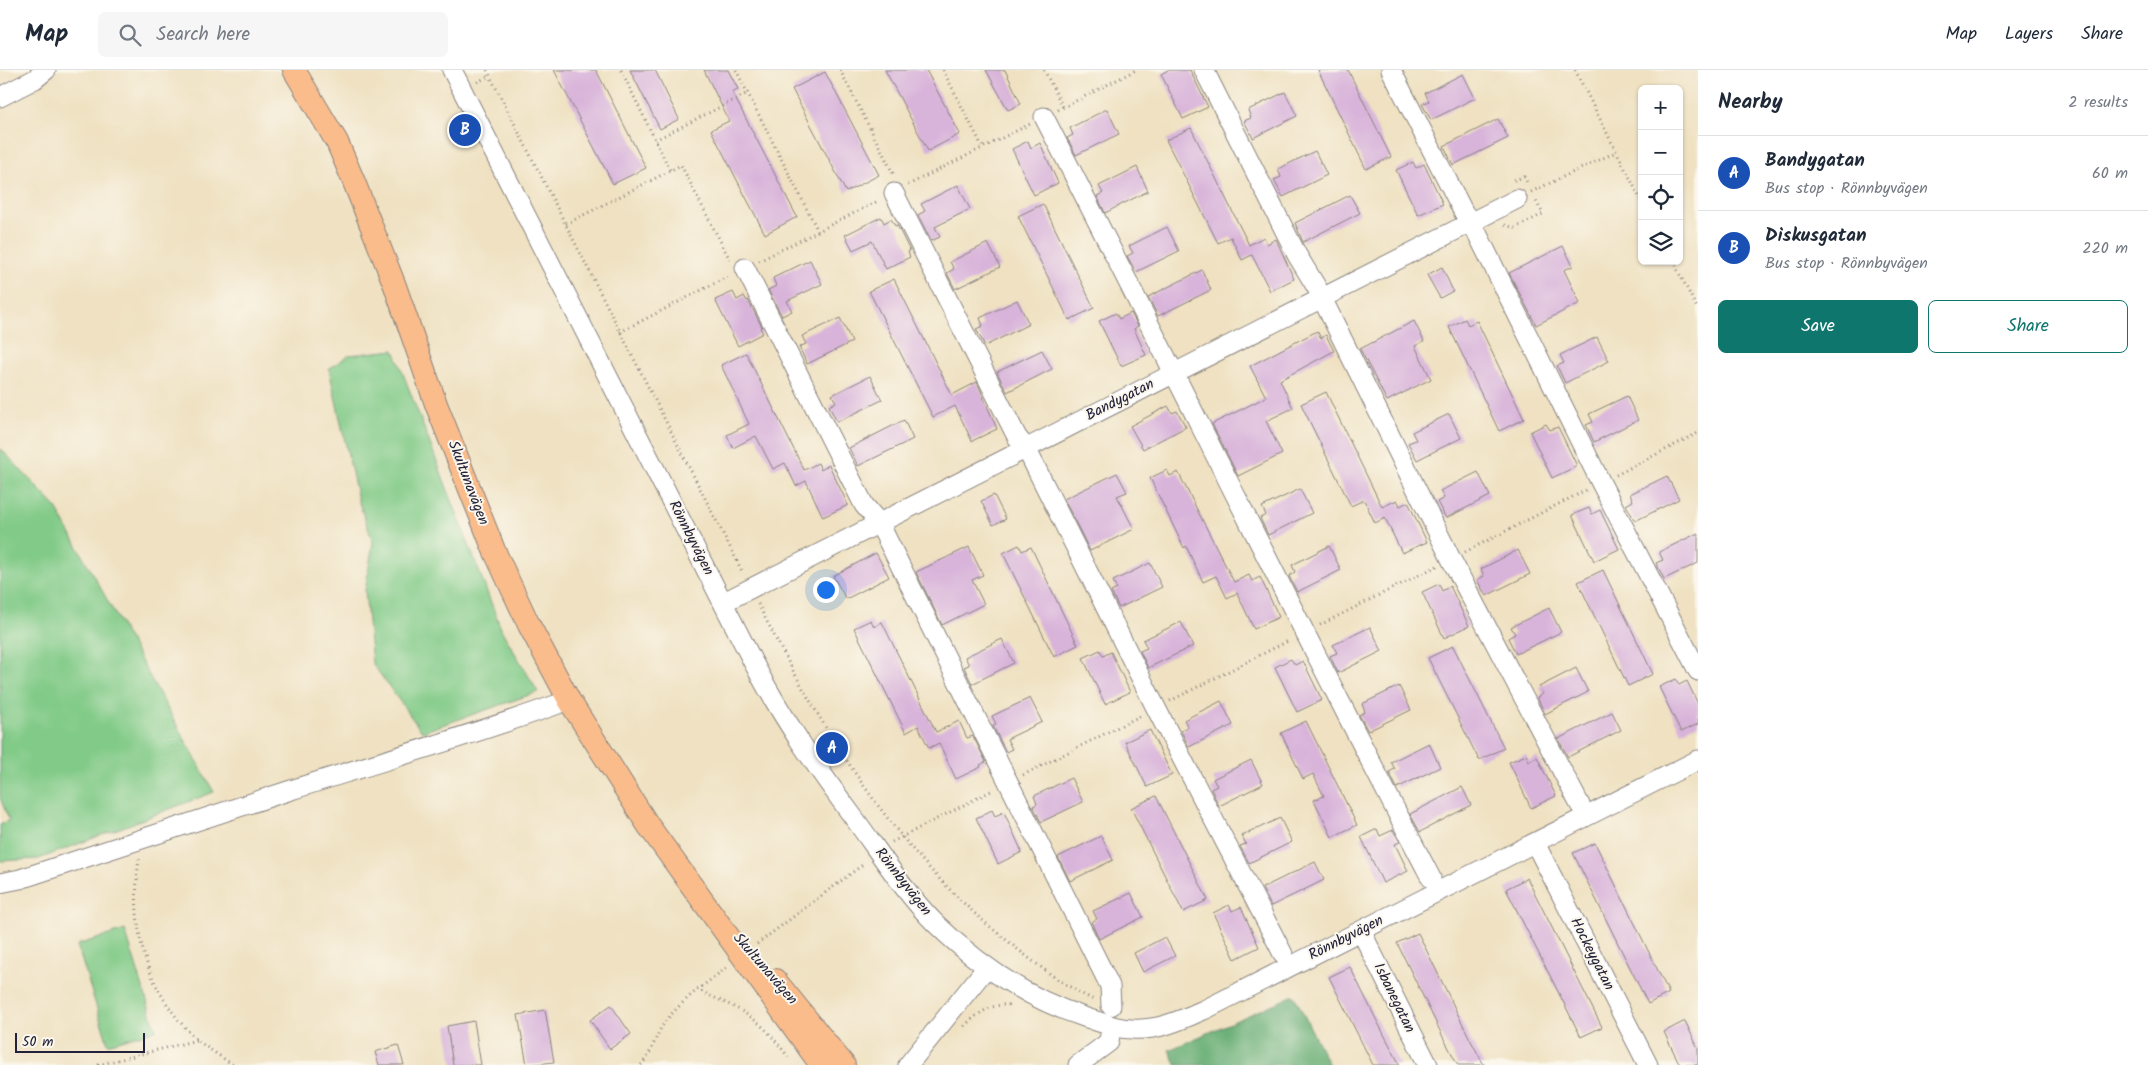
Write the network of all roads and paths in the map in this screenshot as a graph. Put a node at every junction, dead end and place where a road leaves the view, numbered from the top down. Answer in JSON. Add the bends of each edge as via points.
{"nodes":[{"id":1,"x":46,"y":70,"type":"edge"},
{"id":2,"x":294,"y":70,"type":"edge"},
{"id":3,"x":452,"y":70,"type":"edge"},
{"id":4,"x":487,"y":70,"type":"edge"},
{"id":5,"x":621,"y":70,"type":"edge"},
{"id":6,"x":736,"y":70,"type":"edge"},
{"id":7,"x":840,"y":70,"type":"edge"},
{"id":8,"x":943,"y":70,"type":"edge"},
{"id":9,"x":1044,"y":70,"type":"edge"},
{"id":10,"x":1204,"y":70,"type":"edge"},
{"id":11,"x":1391,"y":70,"type":"edge"},
{"id":12,"x":1575,"y":70,"type":"edge"},
{"id":13,"x":748,"y":93,"type":"junction"},
{"id":14,"x":0,"y":97,"type":"edge"},
{"id":15,"x":1063,"y":107,"type":"dead end"},
{"id":16,"x":1044,"y":117,"type":"dead end"},
{"id":17,"x":655,"y":140,"type":"junction"},
{"id":18,"x":983,"y":148,"type":"dead end"},
{"id":19,"x":1616,"y":152,"type":"junction"},
{"id":20,"x":670,"y":170,"type":"junction"},
{"id":21,"x":895,"y":187,"type":"joint"},
{"id":22,"x":1638,"y":194,"type":"edge"},
{"id":23,"x":1517,"y":199,"type":"joint"},
{"id":24,"x":1472,"y":223,"type":"junction"},
{"id":25,"x":566,"y":224,"type":"junction"},
{"id":26,"x":818,"y":231,"type":"dead end"},
{"id":27,"x":1675,"y":265,"type":"edge"},
{"id":28,"x":739,"y":266,"type":"joint"},
{"id":29,"x":1322,"y":298,"type":"junction"},
{"id":30,"x":1698,"y":310,"type":"edge"},
{"id":31,"x":620,"y":332,"type":"dead end"},
{"id":32,"x":1174,"y":373,"type":"junction"},
{"id":33,"x":1026,"y":448,"type":"junction"},
{"id":34,"x":879,"y":524,"type":"junction"},
{"id":35,"x":724,"y":602,"type":"junction"},
{"id":36,"x":1698,"y":671,"type":"edge"},
{"id":37,"x":569,"y":700,"type":"junction"},
{"id":38,"x":1698,"y":760,"type":"edge"},
{"id":39,"x":1580,"y":804,"type":"dead end"},
{"id":40,"x":141,"y":841,"type":"junction"},
{"id":41,"x":1535,"y":842,"type":"junction"},
{"id":42,"x":879,"y":852,"type":"junction"},
{"id":43,"x":684,"y":875,"type":"junction"},
{"id":44,"x":1431,"y":878,"type":"dead end"},
{"id":45,"x":0,"y":883,"type":"edge"},
{"id":46,"x":1361,"y":930,"type":"junction"},
{"id":47,"x":758,"y":944,"type":"dead end"},
{"id":48,"x":1283,"y":954,"type":"dead end"},
{"id":49,"x":732,"y":963,"type":"dead end"},
{"id":50,"x":987,"y":967,"type":"junction"},
{"id":51,"x":697,"y":990,"type":"junction"},
{"id":52,"x":1016,"y":1006,"type":"dead end"},
{"id":53,"x":1111,"y":1006,"type":"joint"},
{"id":54,"x":1111,"y":1026,"type":"junction"},
{"id":55,"x":959,"y":1031,"type":"dead end"},
{"id":56,"x":197,"y":1040,"type":"junction"},
{"id":57,"x":98,"y":1065,"type":"edge"},
{"id":58,"x":232,"y":1065,"type":"edge"},
{"id":59,"x":641,"y":1065,"type":"edge"},
{"id":60,"x":795,"y":1065,"type":"edge"},
{"id":61,"x":821,"y":1065,"type":"edge"},
{"id":62,"x":844,"y":1065,"type":"edge"},
{"id":63,"x":908,"y":1065,"type":"edge"},
{"id":64,"x":1078,"y":1065,"type":"edge"},
{"id":65,"x":1428,"y":1065,"type":"edge"},
{"id":66,"x":1648,"y":1065,"type":"edge"}],
"edges":[{"from":1,"to":14,"type":"street"},
{"from":2,"to":37,"type":"main road","name":"Skultunavägen","via":[[337,142],[494,550]]},
{"from":3,"to":35,"type":"street","name":"Rönnbyvägen"},
{"from":4,"to":25,"type":"path"},
{"from":5,"to":17,"type":"path"},
{"from":6,"to":13,"type":"path"},
{"from":7,"to":21,"type":"path"},
{"from":8,"to":18,"type":"path"},
{"from":9,"to":15,"type":"path"},
{"from":10,"to":29,"type":"street"},
{"from":11,"to":24,"type":"street"},
{"from":12,"to":19,"type":"path"},
{"from":13,"to":17,"type":"path"},
{"from":13,"to":26,"type":"path"},
{"from":16,"to":32,"type":"street"},
{"from":17,"to":20,"type":"path"},
{"from":19,"to":22,"type":"path"},
{"from":19,"to":23,"type":"path"},
{"from":20,"to":25,"type":"path"},
{"from":20,"to":28,"type":"path","via":[[681,165]]},
{"from":21,"to":33,"type":"street","via":[[1017,437]]},
{"from":23,"to":24,"type":"street","name":"Bandygatan"},
{"from":24,"to":29,"type":"street","name":"Bandygatan"},
{"from":24,"to":36,"type":"street"},
{"from":25,"to":31,"type":"path"},
{"from":27,"to":30,"type":"path"},
{"from":28,"to":34,"type":"street","via":[[864,505]]},
{"from":29,"to":32,"type":"street","name":"Bandygatan"},
{"from":29,"to":39,"type":"street","via":[[1451,559]]},
{"from":32,"to":33,"type":"street","name":"Bandygatan"},
{"from":32,"to":44,"type":"street","via":[[1303,634]]},
{"from":33,"to":34,"type":"street","name":"Bandygatan"},
{"from":33,"to":48,"type":"street"},
{"from":34,"to":35,"type":"street","name":"Bandygatan"},
{"from":34,"to":53,"type":"street","via":[[1110,986]]},
{"from":35,"to":42,"type":"street","name":"Rönnbyvägen","via":[[775,705]]},
{"from":37,"to":40,"type":"street"},
{"from":37,"to":43,"type":"main road","name":"Skultunavägen"},
{"from":38,"to":41,"type":"street","name":"Rönnbyvägen"},
{"from":40,"to":45,"type":"street"},
{"from":40,"to":56,"type":"path","via":[[135,901],[141,947],[163,998]]},
{"from":41,"to":46,"type":"street","name":"Rönnbyvägen"},
{"from":41,"to":66,"type":"street","name":"Hockeygatan"},
{"from":42,"to":47,"type":"path"},
{"from":42,"to":50,"type":"street","name":"Rönnbyvägen","via":[[935,922]]},
{"from":42,"to":53,"type":"path","via":[[900,837],[985,924],[1032,962],[1082,994]]},
{"from":43,"to":61,"type":"main road","name":"Skultunavägen"},
{"from":43,"to":62,"type":"main road","name":"Skultunavägen","via":[[797,1005]]},
{"from":46,"to":54,"type":"street","name":"Rönnbyvägen","via":[[1174,1023],[1132,1030]]},
{"from":46,"to":65,"type":"street","name":"Isbanegatan"},
{"from":49,"to":51,"type":"path"},
{"from":50,"to":54,"type":"street","name":"Rönnbyvägen","via":[[1041,1000]]},
{"from":50,"to":63,"type":"street"},
{"from":51,"to":59,"type":"path","via":[[664,1024]]},
{"from":51,"to":60,"type":"path","via":[[756,1020]]},
{"from":52,"to":55,"type":"path","via":[[999,1005],[985,1009]]},
{"from":54,"to":64,"type":"street","via":[[1109,1042]]},
{"from":56,"to":57,"type":"path"},
{"from":56,"to":58,"type":"path"}]}
